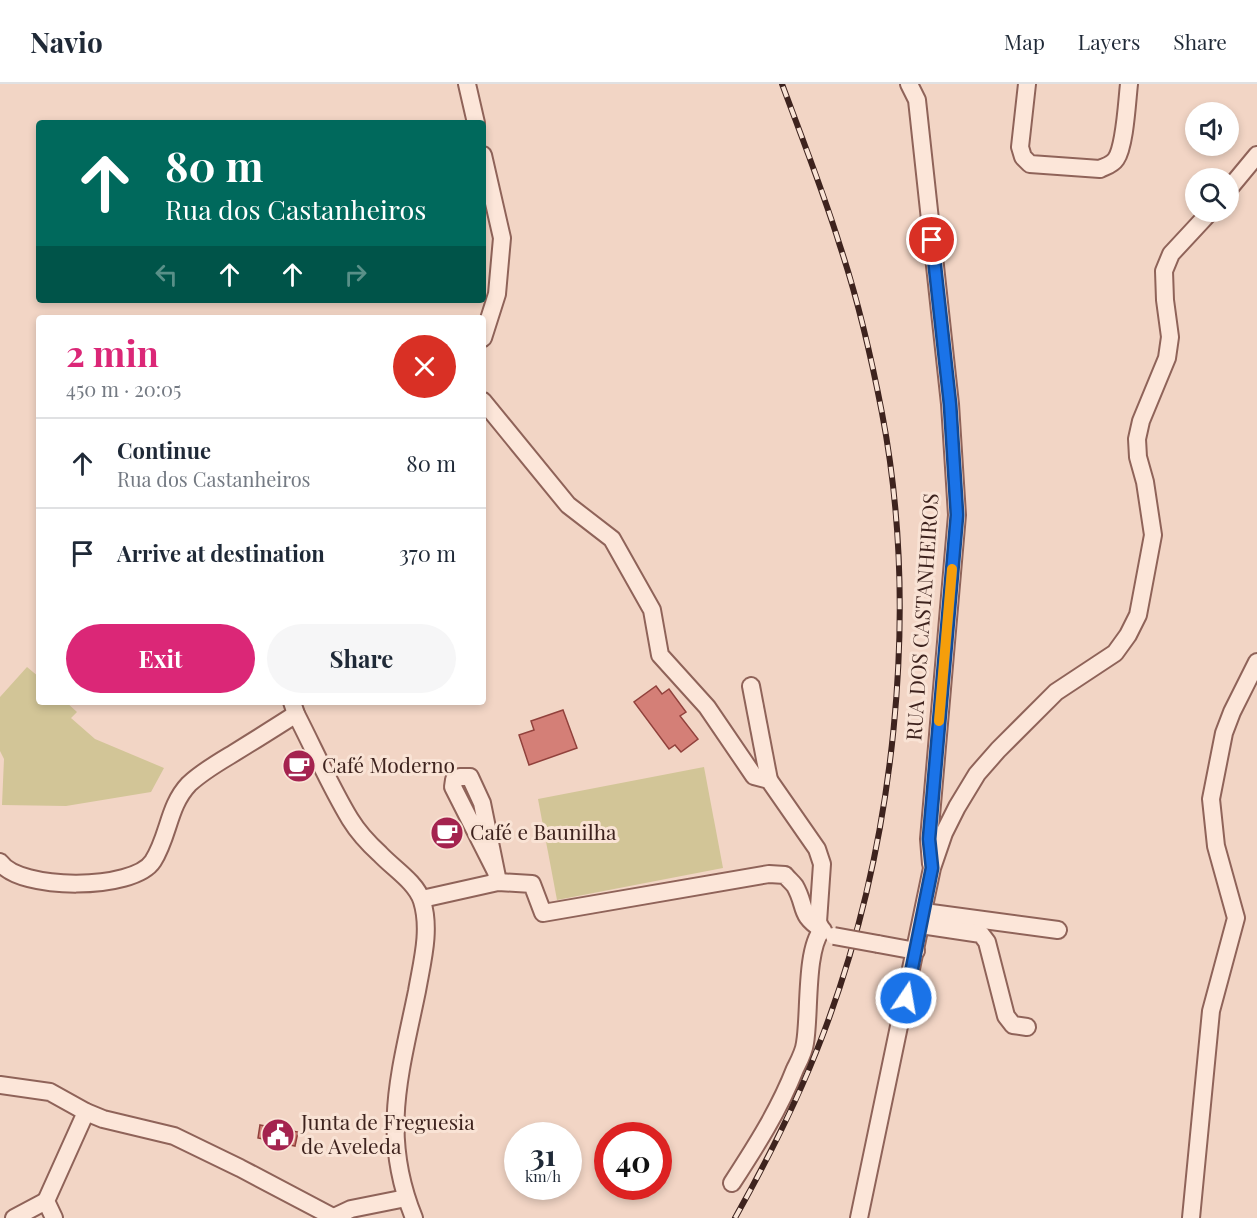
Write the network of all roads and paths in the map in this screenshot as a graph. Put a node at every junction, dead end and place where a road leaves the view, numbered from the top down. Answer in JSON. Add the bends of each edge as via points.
{"nodes":[{"id":1,"x":467,"y":84,"type":"edge"},
{"id":2,"x":909,"y":84,"type":"edge"},
{"id":3,"x":1027,"y":84,"type":"edge"},
{"id":4,"x":1129,"y":84,"type":"edge"},
{"id":5,"x":475,"y":120,"type":"edge"},
{"id":6,"x":1257,"y":154,"type":"edge"},
{"id":7,"x":486,"y":167,"type":"edge"},
{"id":8,"x":1239,"y":176,"type":"edge"},
{"id":9,"x":1201,"y":222,"type":"edge"},
{"id":10,"x":486,"y":329,"type":"edge"},
{"id":11,"x":486,"y":405,"type":"edge"},
{"id":12,"x":1257,"y":662,"type":"edge"},
{"id":13,"x":751,"y":686,"type":"dead end"},
{"id":14,"x":294,"y":708,"type":"edge"},
{"id":15,"x":769,"y":780,"type":"junction"},
{"id":16,"x":0,"y":862,"type":"edge"},
{"id":17,"x":932,"y":868,"type":"junction"},
{"id":18,"x":497,"y":877,"type":"junction"},
{"id":19,"x":422,"y":899,"type":"junction"},
{"id":20,"x":922,"y":919,"type":"junction"},
{"id":21,"x":1058,"y":930,"type":"dead end"},
{"id":22,"x":828,"y":933,"type":"junction"},
{"id":23,"x":916,"y":951,"type":"junction"},
{"id":24,"x":1028,"y":1027,"type":"dead end"},
{"id":25,"x":0,"y":1085,"type":"edge"},
{"id":26,"x":86,"y":1112,"type":"junction"},
{"id":27,"x":732,"y":1183,"type":"dead end"},
{"id":28,"x":406,"y":1198,"type":"junction"},
{"id":29,"x":46,"y":1201,"type":"junction"},
{"id":30,"x":334,"y":1217,"type":"edge"},
{"id":31,"x":14,"y":1218,"type":"edge"},
{"id":32,"x":54,"y":1218,"type":"edge"},
{"id":33,"x":414,"y":1218,"type":"edge"},
{"id":34,"x":859,"y":1218,"type":"edge"},
{"id":35,"x":1191,"y":1218,"type":"edge"}],
"edges":[{"from":1,"to":5,"type":"street"},
{"from":2,"to":17,"type":"street","name":"RUA DOS CASTANHEIROS","via":[[918,112],[950,404],[957,515],[929,839]]},
{"from":3,"to":4,"type":"street","via":[[1020,147],[1023,157],[1030,164],[1100,169],[1116,159],[1120,149]]},
{"from":6,"to":8,"type":"street"},
{"from":7,"to":10,"type":"street","via":[[502,238],[497,294]]},
{"from":9,"to":17,"type":"street","via":[[1171,254],[1164,271],[1170,337],[1167,358],[1137,439],[1153,534],[1138,615],[1115,653],[1056,692],[977,774],[957,807]]},
{"from":11,"to":15,"type":"street","via":[[567,505],[612,539],[652,610],[660,655],[707,707],[754,776]]},
{"from":12,"to":35,"type":"street","via":[[1224,734],[1211,799],[1216,846],[1236,918],[1210,1011]]},
{"from":13,"to":15,"type":"street"},
{"from":14,"to":16,"type":"street","via":[[189,784],[176,799],[152,863],[140,872],[89,885],[59,884],[16,874]]},
{"from":14,"to":19,"type":"street","via":[[351,820]]},
{"from":15,"to":22,"type":"street","via":[[817,849],[822,864],[818,922]]},
{"from":17,"to":20,"type":"street"},
{"from":18,"to":18,"type":"street","via":[[482,803],[470,777],[460,777],[454,780],[453,787]]},
{"from":18,"to":19,"type":"street"},
{"from":18,"to":22,"type":"street","via":[[532,884],[543,913],[769,874],[785,875],[795,886],[803,912]]},
{"from":19,"to":28,"type":"street","via":[[426,944],[398,1082],[394,1127]]},
{"from":20,"to":21,"type":"street"},
{"from":20,"to":23,"type":"street"},
{"from":20,"to":24,"type":"street","via":[[981,934],[987,942],[1006,1016],[1013,1025]]},
{"from":22,"to":23,"type":"street","bridge":true},
{"from":22,"to":27,"type":"street","via":[[816,937],[805,1045],[787,1090]]},
{"from":23,"to":34,"type":"street"},
{"from":25,"to":26,"type":"street","via":[[50,1092]]},
{"from":26,"to":29,"type":"street"},
{"from":26,"to":30,"type":"street","via":[[174,1136]]},
{"from":28,"to":30,"type":"street","via":[[351,1209]]},
{"from":28,"to":33,"type":"street"},
{"from":29,"to":31,"type":"street"},
{"from":29,"to":32,"type":"street"}]}
